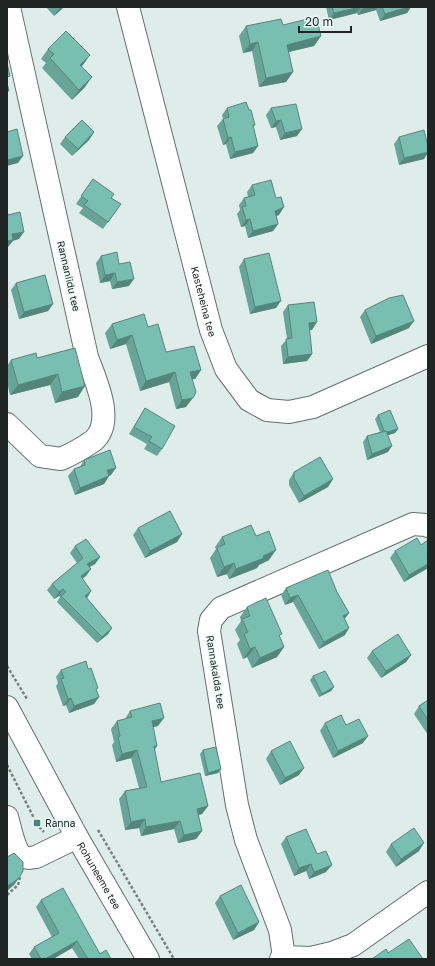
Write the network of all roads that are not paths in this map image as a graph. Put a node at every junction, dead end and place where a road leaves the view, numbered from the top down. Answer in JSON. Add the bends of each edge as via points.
{"nodes":[{"id":1,"x":9,"y":7,"type":"edge"},
{"id":2,"x":128,"y":7,"type":"edge"},
{"id":3,"x":428,"y":356,"type":"edge"},
{"id":4,"x":7,"y":424,"type":"edge"},
{"id":5,"x":428,"y":526,"type":"edge"},
{"id":6,"x":7,"y":706,"type":"edge"},
{"id":7,"x":7,"y":817,"type":"edge"},
{"id":8,"x":77,"y":837,"type":"junction"},
{"id":9,"x":428,"y":892,"type":"edge"},
{"id":10,"x":283,"y":958,"type":"edge"},
{"id":11,"x":311,"y":958,"type":"edge"},
{"id":12,"x":148,"y":959,"type":"edge"}],
"edges":[{"from":1,"to":4,"type":"street","name":"Rannaniidu tee","via":[[87,357],[102,398],[103,414],[102,428],[94,440],[61,460],[40,456]]},
{"from":2,"to":3,"type":"street","name":"Kasteheina tee","via":[[211,330],[226,369],[249,400],[267,410],[289,412],[313,407]]},
{"from":5,"to":10,"type":"street","name":"Rannakalda tee","via":[[413,524],[221,608],[211,620],[209,631],[237,805],[246,840],[280,930]]},
{"from":6,"to":8,"type":"street","name":"Rohuneeme tee"},
{"from":7,"to":8,"type":"street","via":[[22,862]]},
{"from":8,"to":12,"type":"street","name":"Rohuneeme tee"},
{"from":9,"to":11,"type":"street","name":"Rannakalda tee","via":[[353,945]]},
{"from":10,"to":11,"type":"street","name":"Rannakalda tee"}]}
